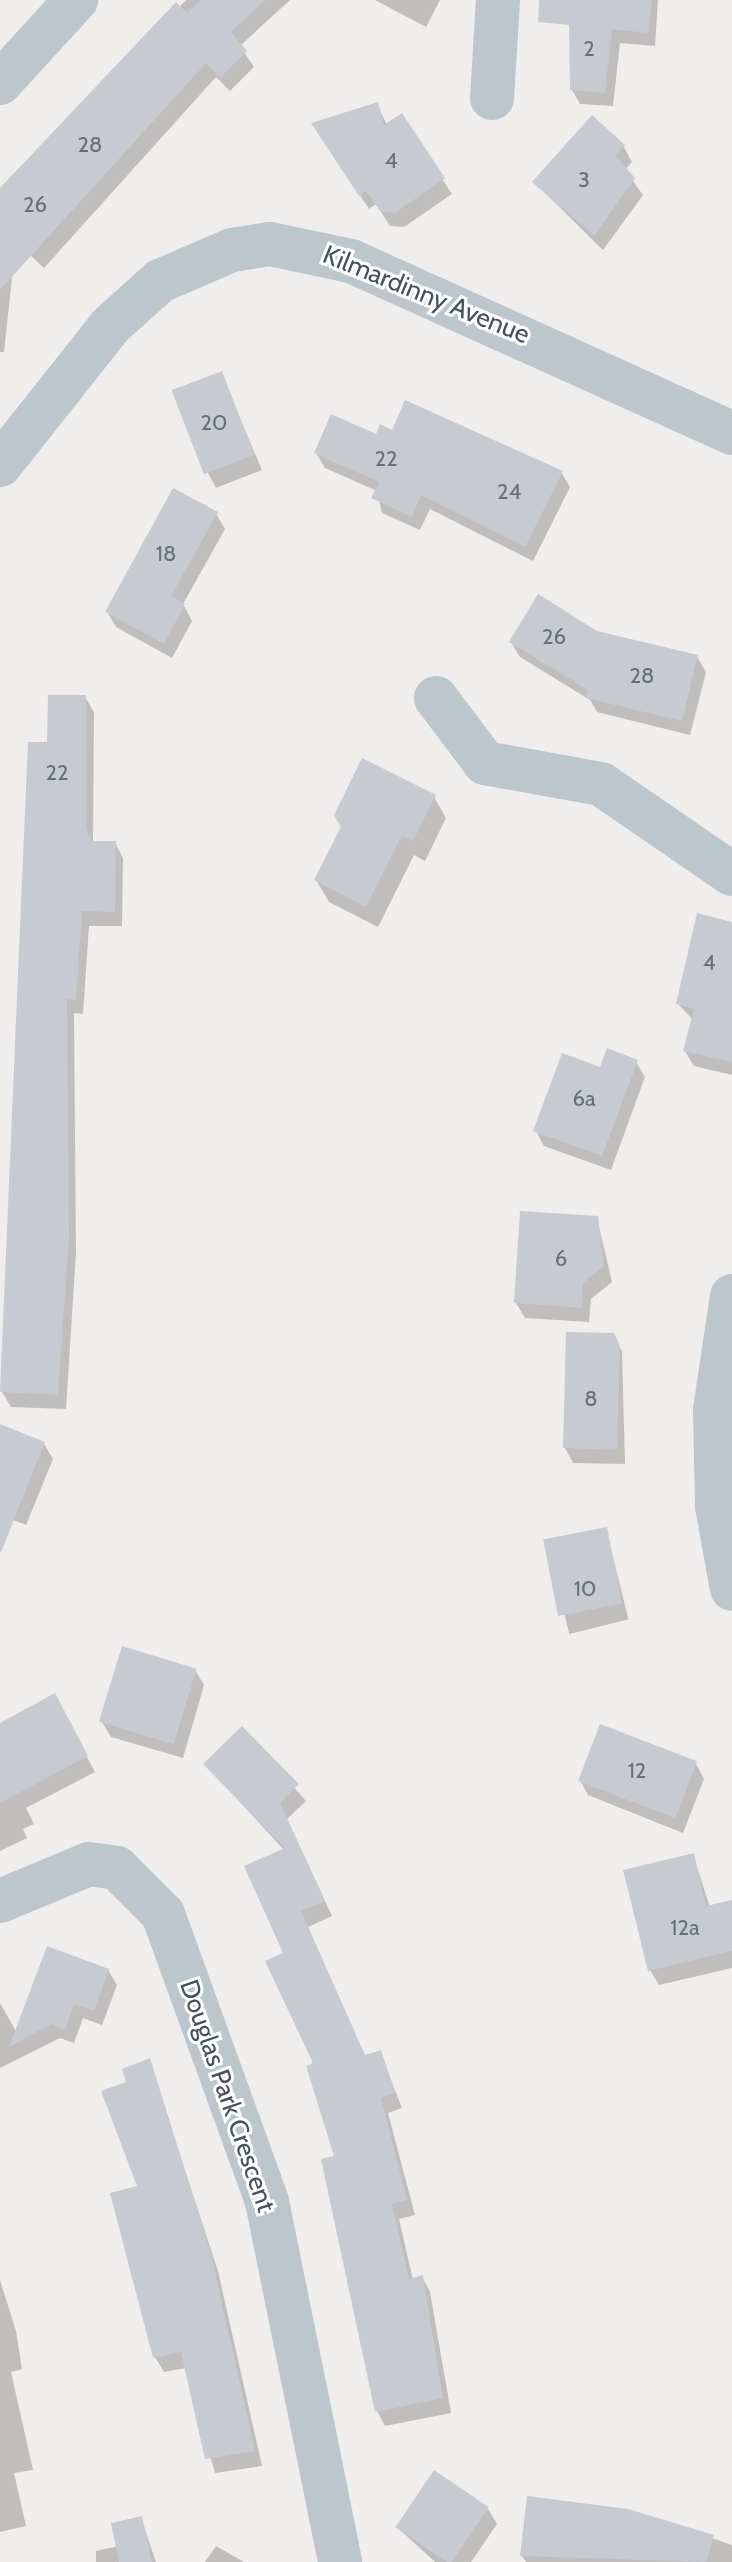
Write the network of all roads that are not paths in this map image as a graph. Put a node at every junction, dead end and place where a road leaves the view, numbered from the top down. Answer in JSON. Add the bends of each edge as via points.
{"nodes":[{"id":1,"x":76,"y":0,"type":"edge"},
{"id":2,"x":498,"y":0,"type":"edge"},
{"id":3,"x":0,"y":83,"type":"edge"},
{"id":4,"x":492,"y":98,"type":"dead end"},
{"id":5,"x":732,"y":433,"type":"edge"},
{"id":6,"x":0,"y":465,"type":"edge"},
{"id":7,"x":436,"y":698,"type":"dead end"},
{"id":8,"x":732,"y":874,"type":"edge"},
{"id":9,"x":732,"y":1296,"type":"edge"},
{"id":10,"x":732,"y":1589,"type":"edge"},
{"id":11,"x":0,"y":1901,"type":"edge"},
{"id":12,"x":340,"y":2562,"type":"edge"}],
"edges":[{"from":1,"to":3,"type":"street"},
{"from":2,"to":4,"type":"street"},
{"from":5,"to":6,"type":"street","name":"Kilmardinny Avenue","via":[[351,261],[270,244],[232,250],[160,281],[110,326]]},
{"from":7,"to":8,"type":"street","via":[[485,763],[601,784]]},
{"from":9,"to":10,"type":"street","via":[[715,1410],[717,1506]]},
{"from":11,"to":12,"type":"street","name":"Douglas Park Crescent","via":[[89,1864],[117,1868],[163,1914],[267,2202]]}]}
